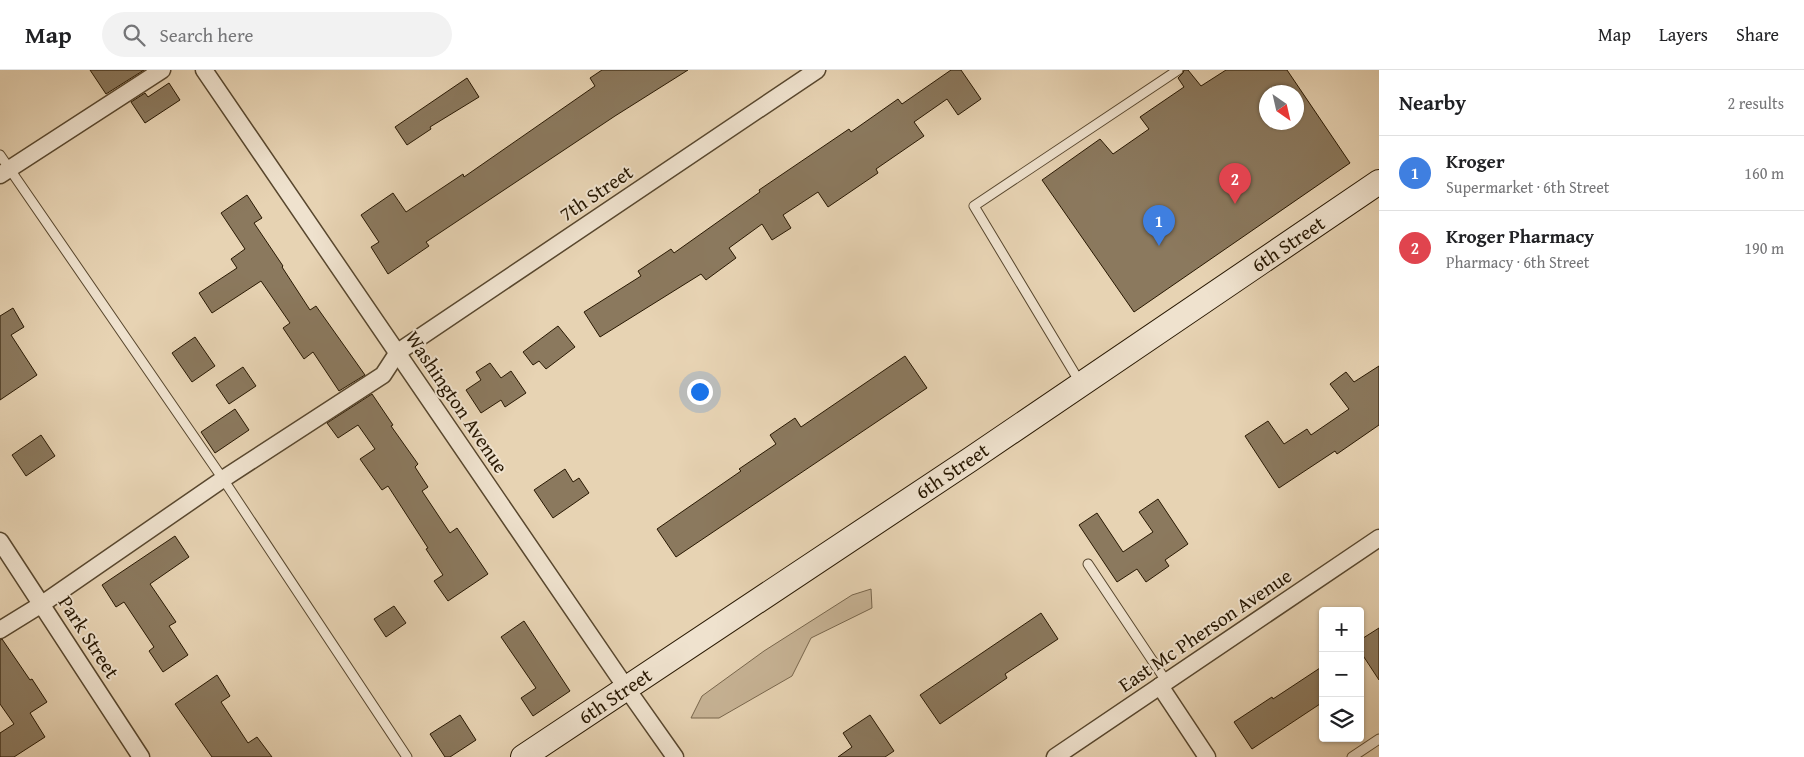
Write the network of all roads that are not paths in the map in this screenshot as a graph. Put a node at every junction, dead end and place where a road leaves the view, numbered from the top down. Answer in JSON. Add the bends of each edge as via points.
{"nodes":[{"id":1,"x":162,"y":70,"type":"edge"},
{"id":2,"x":204,"y":70,"type":"edge"},
{"id":3,"x":817,"y":70,"type":"edge"},
{"id":4,"x":1178,"y":70,"type":"edge"},
{"id":5,"x":0,"y":156,"type":"edge"},
{"id":6,"x":5,"y":172,"type":"edge"},
{"id":7,"x":1379,"y":182,"type":"edge"},
{"id":8,"x":398,"y":352,"type":"junction"},
{"id":9,"x":1082,"y":384,"type":"junction"},
{"id":10,"x":223,"y":479,"type":"junction"},
{"id":11,"x":1379,"y":538,"type":"edge"},
{"id":12,"x":0,"y":541,"type":"edge"},
{"id":13,"x":1088,"y":564,"type":"dead end"},
{"id":14,"x":42,"y":604,"type":"junction"},
{"id":15,"x":0,"y":630,"type":"edge"},
{"id":16,"x":1163,"y":684,"type":"junction"},
{"id":17,"x":627,"y":688,"type":"junction"},
{"id":18,"x":1379,"y":738,"type":"edge"},
{"id":19,"x":141,"y":757,"type":"edge"},
{"id":20,"x":406,"y":757,"type":"edge"},
{"id":21,"x":523,"y":757,"type":"edge"},
{"id":22,"x":675,"y":757,"type":"edge"},
{"id":23,"x":1055,"y":757,"type":"edge"},
{"id":24,"x":1208,"y":757,"type":"edge"},
{"id":25,"x":1352,"y":757,"type":"edge"}],
"edges":[{"from":1,"to":6,"type":"street"},
{"from":2,"to":8,"type":"street","name":"Washington Avenue"},
{"from":3,"to":8,"type":"street","name":"7th Street"},
{"from":4,"to":9,"type":"lane","via":[[974,206]]},
{"from":5,"to":6,"type":"lane"},
{"from":6,"to":10,"type":"lane"},
{"from":7,"to":9,"type":"street","name":"6th Street"},
{"from":8,"to":10,"type":"street","via":[[383,375]]},
{"from":8,"to":17,"type":"street","name":"Washington Avenue"},
{"from":9,"to":17,"type":"street","name":"6th Street"},
{"from":10,"to":14,"type":"street"},
{"from":10,"to":20,"type":"lane"},
{"from":11,"to":16,"type":"street","name":"East Mc Pherson Avenue"},
{"from":12,"to":14,"type":"street","name":"Park Street"},
{"from":13,"to":16,"type":"lane"},
{"from":14,"to":15,"type":"street"},
{"from":14,"to":19,"type":"street","name":"Park Street"},
{"from":16,"to":23,"type":"street","name":"East Mc Pherson Avenue"},
{"from":16,"to":24,"type":"street"},
{"from":17,"to":21,"type":"street","name":"6th Street"},
{"from":17,"to":22,"type":"street","name":"Washington Avenue"},
{"from":18,"to":25,"type":"lane"}]}
